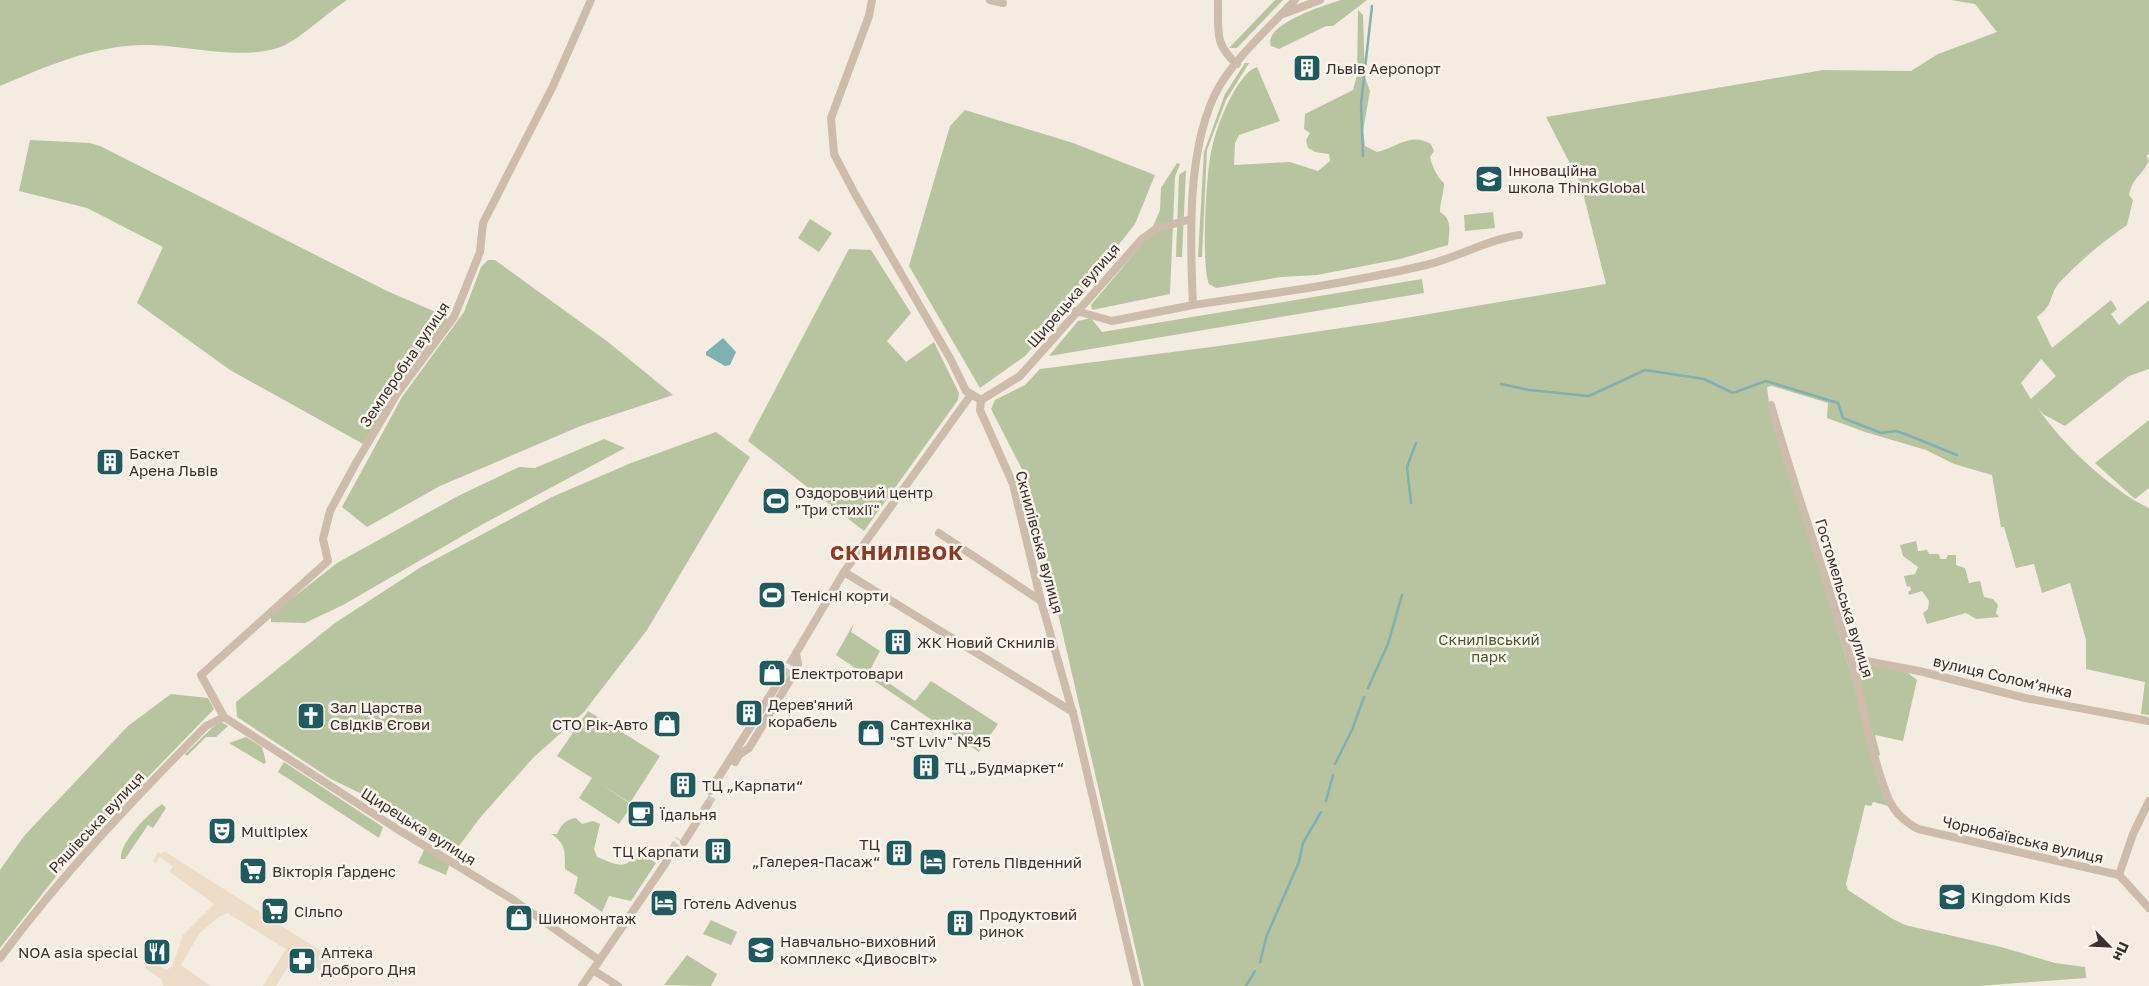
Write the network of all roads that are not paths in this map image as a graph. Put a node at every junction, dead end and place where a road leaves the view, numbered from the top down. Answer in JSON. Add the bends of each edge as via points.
{"nodes":[{"id":1,"x":591,"y":0,"type":"edge"},
{"id":2,"x":872,"y":0,"type":"edge"},
{"id":3,"x":990,"y":0,"type":"edge"},
{"id":4,"x":1218,"y":0,"type":"edge"},
{"id":5,"x":1295,"y":0,"type":"edge"},
{"id":6,"x":1320,"y":0,"type":"edge"},
{"id":7,"x":1003,"y":3,"type":"dead end"},
{"id":8,"x":1281,"y":15,"type":"junction"},
{"id":9,"x":1237,"y":64,"type":"junction"},
{"id":10,"x":1191,"y":221,"type":"junction"},
{"id":11,"x":1520,"y":234,"type":"dead end"},
{"id":12,"x":1193,"y":305,"type":"junction"},
{"id":13,"x":1076,"y":311,"type":"junction"},
{"id":14,"x":970,"y":396,"type":"junction"},
{"id":15,"x":981,"y":400,"type":"junction"},
{"id":16,"x":1771,"y":405,"type":"dead end"},
{"id":17,"x":939,"y":533,"type":"dead end"},
{"id":18,"x":844,"y":572,"type":"junction"},
{"id":19,"x":1041,"y":601,"type":"junction"},
{"id":20,"x":1850,"y":658,"type":"junction"},
{"id":21,"x":796,"y":659,"type":"tunnel mouth"},
{"id":22,"x":783,"y":675,"type":"tunnel mouth"},
{"id":23,"x":790,"y":680,"type":"tunnel mouth"},
{"id":24,"x":1073,"y":712,"type":"junction"},
{"id":25,"x":224,"y":717,"type":"junction"},
{"id":26,"x":2149,"y":721,"type":"edge"},
{"id":27,"x":1889,"y":800,"type":"joint"},
{"id":28,"x":2149,"y":801,"type":"edge"},
{"id":29,"x":706,"y":803,"type":"tunnel mouth"},
{"id":30,"x":682,"y":841,"type":"tunnel mouth"},
{"id":31,"x":674,"y":851,"type":"tunnel mouth"},
{"id":32,"x":2120,"y":875,"type":"junction"},
{"id":33,"x":2149,"y":908,"type":"edge"},
{"id":34,"x":0,"y":958,"type":"edge"},
{"id":35,"x":599,"y":960,"type":"junction"},
{"id":36,"x":593,"y":970,"type":"junction"},
{"id":37,"x":582,"y":986,"type":"edge"},
{"id":38,"x":618,"y":986,"type":"edge"},
{"id":39,"x":1137,"y":986,"type":"edge"}],
"edges":[{"from":1,"to":25,"type":"street","name":"Землеробна вулиця","via":[[553,86],[483,224],[480,252],[454,317],[398,392],[330,511],[323,539],[328,561],[201,675]]},
{"from":2,"to":14,"type":"street","via":[[870,16],[831,118],[834,154]]},
{"from":3,"to":7,"type":"street"},
{"from":4,"to":9,"type":"street","via":[[1218,36],[1225,55]]},
{"from":5,"to":8,"type":"street"},
{"from":6,"to":8,"type":"street"},
{"from":8,"to":9,"type":"street"},
{"from":9,"to":10,"type":"street","via":[[1220,86],[1196,152]]},
{"from":10,"to":12,"type":"street"},
{"from":10,"to":13,"type":"street","name":"Щирецька вулиця","via":[[1156,229],[1142,239]]},
{"from":11,"to":12,"type":"street","via":[[1478,245],[1423,266]]},
{"from":12,"to":13,"type":"street","via":[[1112,321]]},
{"from":13,"to":15,"type":"street","name":"Щирецька вулиця","via":[[1020,376]]},
{"from":14,"to":15,"type":"street"},
{"from":14,"to":18,"type":"street"},
{"from":15,"to":19,"type":"street","name":"Скнилівська вулиця","via":[[980,410],[1013,484]]},
{"from":16,"to":20,"type":"street","name":"Гостомельська вулиця"},
{"from":17,"to":19,"type":"street"},
{"from":18,"to":21,"type":"street"},
{"from":18,"to":24,"type":"street"},
{"from":19,"to":24,"type":"street","name":"Скнилівська вулиця"},
{"from":20,"to":26,"type":"street","name":"вулиця Соломʼянка","via":[[1919,671],[2025,698]]},
{"from":20,"to":27,"type":"street","name":"Гостомельська вулиця"},
{"from":22,"to":23,"type":"street","via":[[714,791],[740,755],[749,748]]},
{"from":24,"to":39,"type":"street","name":"Скнилівська вулиця"},
{"from":25,"to":34,"type":"street","name":"Ряшівська вулиця","via":[[206,726],[101,833],[33,913]]},
{"from":25,"to":35,"type":"street","name":"Щирецька вулиця","via":[[397,830],[512,899]]},
{"from":27,"to":32,"type":"street","name":"Чорнобаївська вулиця","via":[[1902,818],[1918,829]]},
{"from":28,"to":32,"type":"street","via":[[2133,834]]},
{"from":29,"to":30,"type":"street"},
{"from":31,"to":35,"type":"street"},
{"from":32,"to":33,"type":"street","name":"Чорнобаївська вулиця"},
{"from":35,"to":36,"type":"street"},
{"from":36,"to":37,"type":"street"},
{"from":36,"to":38,"type":"street"}]}
